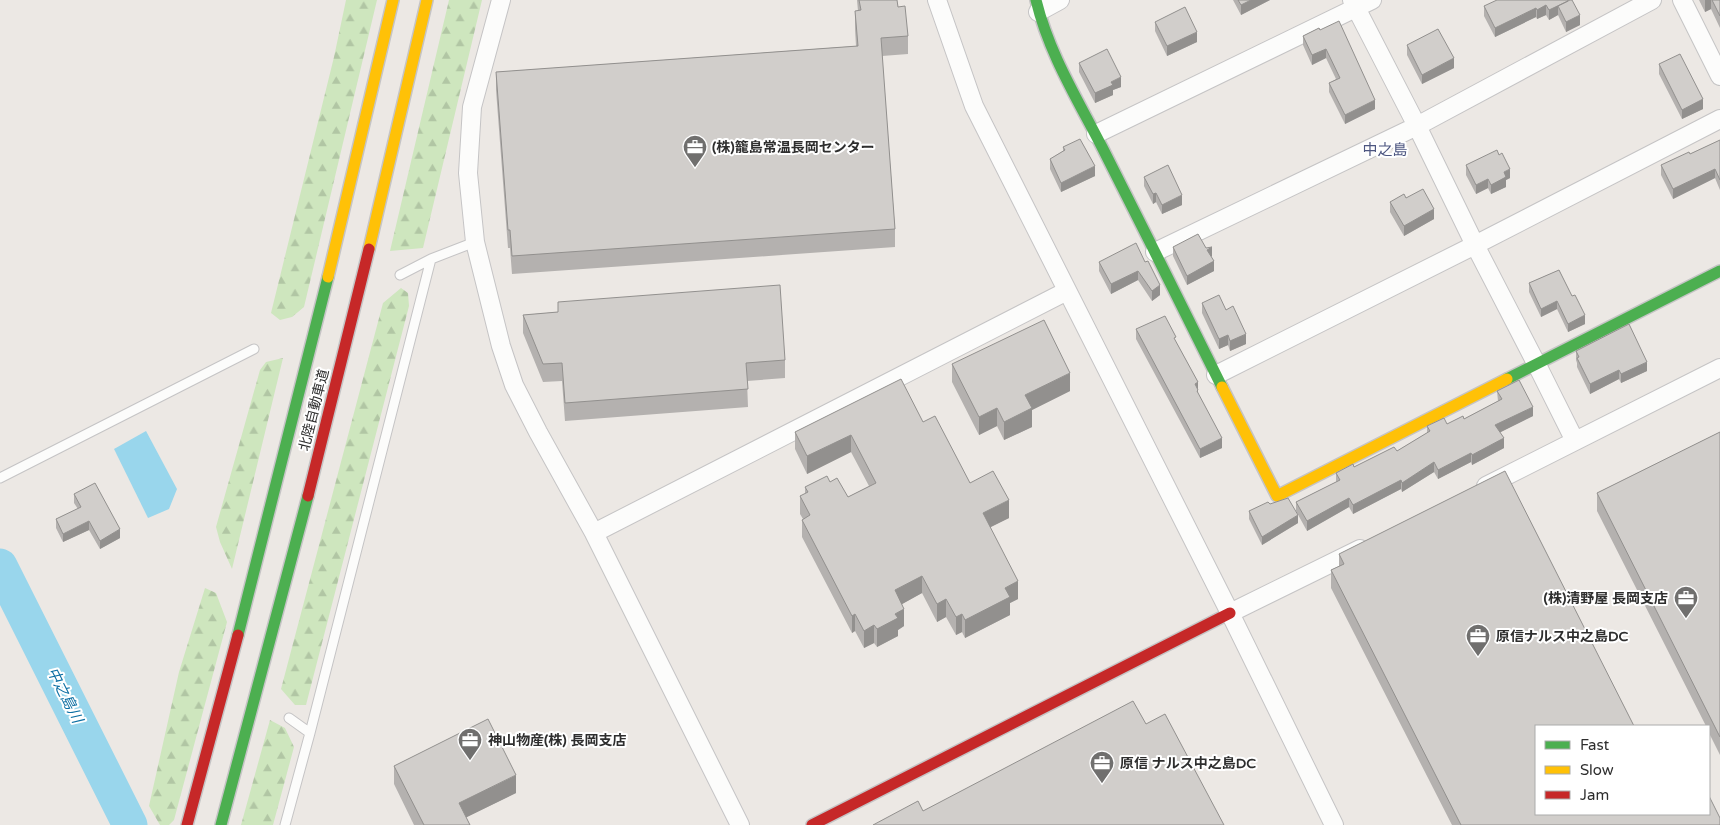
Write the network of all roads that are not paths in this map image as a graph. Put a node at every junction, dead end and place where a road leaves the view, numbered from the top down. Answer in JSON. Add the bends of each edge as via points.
{"nodes":[{"id":1,"x":393,"y":0,"type":"edge"},
{"id":2,"x":427,"y":0,"type":"edge"},
{"id":3,"x":501,"y":0,"type":"edge"},
{"id":4,"x":937,"y":0,"type":"edge"},
{"id":5,"x":1060,"y":0,"type":"edge"},
{"id":6,"x":1372,"y":0,"type":"edge"},
{"id":7,"x":1652,"y":0,"type":"edge"},
{"id":8,"x":1682,"y":0,"type":"edge"},
{"id":9,"x":1354,"y":4,"type":"edge"},
{"id":10,"x":1037,"y":6,"type":"edge"},
{"id":11,"x":1720,"y":76,"type":"edge"},
{"id":12,"x":1720,"y":119,"type":"edge"},
{"id":13,"x":1417,"y":126,"type":"junction"},
{"id":14,"x":1096,"y":134,"type":"junction"},
{"id":15,"x":475,"y":242,"type":"junction"},
{"id":16,"x":1475,"y":245,"type":"junction"},
{"id":17,"x":1154,"y":252,"type":"junction"},
{"id":18,"x":431,"y":259,"type":"junction"},
{"id":19,"x":1720,"y":271,"type":"edge"},
{"id":20,"x":400,"y":275,"type":"dead end"},
{"id":21,"x":1067,"y":291,"type":"junction"},
{"id":22,"x":254,"y":349,"type":"dead end"},
{"id":23,"x":1537,"y":364,"type":"junction"},
{"id":24,"x":1720,"y":368,"type":"edge"},
{"id":25,"x":1216,"y":375,"type":"junction"},
{"id":26,"x":1575,"y":442,"type":"junction"},
{"id":27,"x":0,"y":478,"type":"edge"},
{"id":28,"x":1469,"y":494,"type":"edge"},
{"id":29,"x":594,"y":534,"type":"junction"},
{"id":30,"x":1372,"y":543,"type":"edge"},
{"id":31,"x":1230,"y":613,"type":"junction"},
{"id":32,"x":289,"y":718,"type":"dead end"},
{"id":33,"x":310,"y":733,"type":"junction"},
{"id":34,"x":187,"y":825,"type":"edge"},
{"id":35,"x":221,"y":825,"type":"edge"},
{"id":36,"x":284,"y":825,"type":"edge"},
{"id":37,"x":740,"y":825,"type":"edge"},
{"id":38,"x":812,"y":825,"type":"edge"},
{"id":39,"x":1334,"y":825,"type":"edge"}],
"edges":[{"from":1,"to":34,"type":"main road","name":"北陸自動車道","via":[[317,325],[232,663]]},
{"from":2,"to":35,"type":"main road","name":"北陸自動車道","via":[[308,500]]},
{"from":3,"to":15,"type":"street","via":[[472,107],[468,173]]},
{"from":4,"to":21,"type":"street","via":[[974,106]]},
{"from":5,"to":10,"type":"street"},
{"from":6,"to":9,"type":"street"},
{"from":7,"to":13,"type":"street"},
{"from":8,"to":11,"type":"street"},
{"from":9,"to":13,"type":"street"},
{"from":9,"to":14,"type":"street"},
{"from":10,"to":14,"type":"main road","via":[[1054,56]]},
{"from":12,"to":16,"type":"street"},
{"from":13,"to":16,"type":"street"},
{"from":13,"to":17,"type":"street"},
{"from":14,"to":17,"type":"main road"},
{"from":15,"to":18,"type":"lane"},
{"from":15,"to":29,"type":"street","via":[[514,385]]},
{"from":16,"to":23,"type":"street"},
{"from":16,"to":25,"type":"street"},
{"from":17,"to":25,"type":"main road"},
{"from":18,"to":20,"type":"lane"},
{"from":18,"to":33,"type":"lane"},
{"from":19,"to":23,"type":"main road"},
{"from":21,"to":29,"type":"street"},
{"from":21,"to":31,"type":"street"},
{"from":22,"to":27,"type":"lane"},
{"from":23,"to":25,"type":"main road","via":[[1277,496]]},
{"from":23,"to":26,"type":"street"},
{"from":24,"to":26,"type":"street"},
{"from":26,"to":28,"type":"street"},
{"from":29,"to":37,"type":"street"},
{"from":30,"to":31,"type":"street"},
{"from":31,"to":38,"type":"main road"},
{"from":31,"to":39,"type":"street"},
{"from":32,"to":33,"type":"lane"},
{"from":33,"to":36,"type":"lane"}]}
